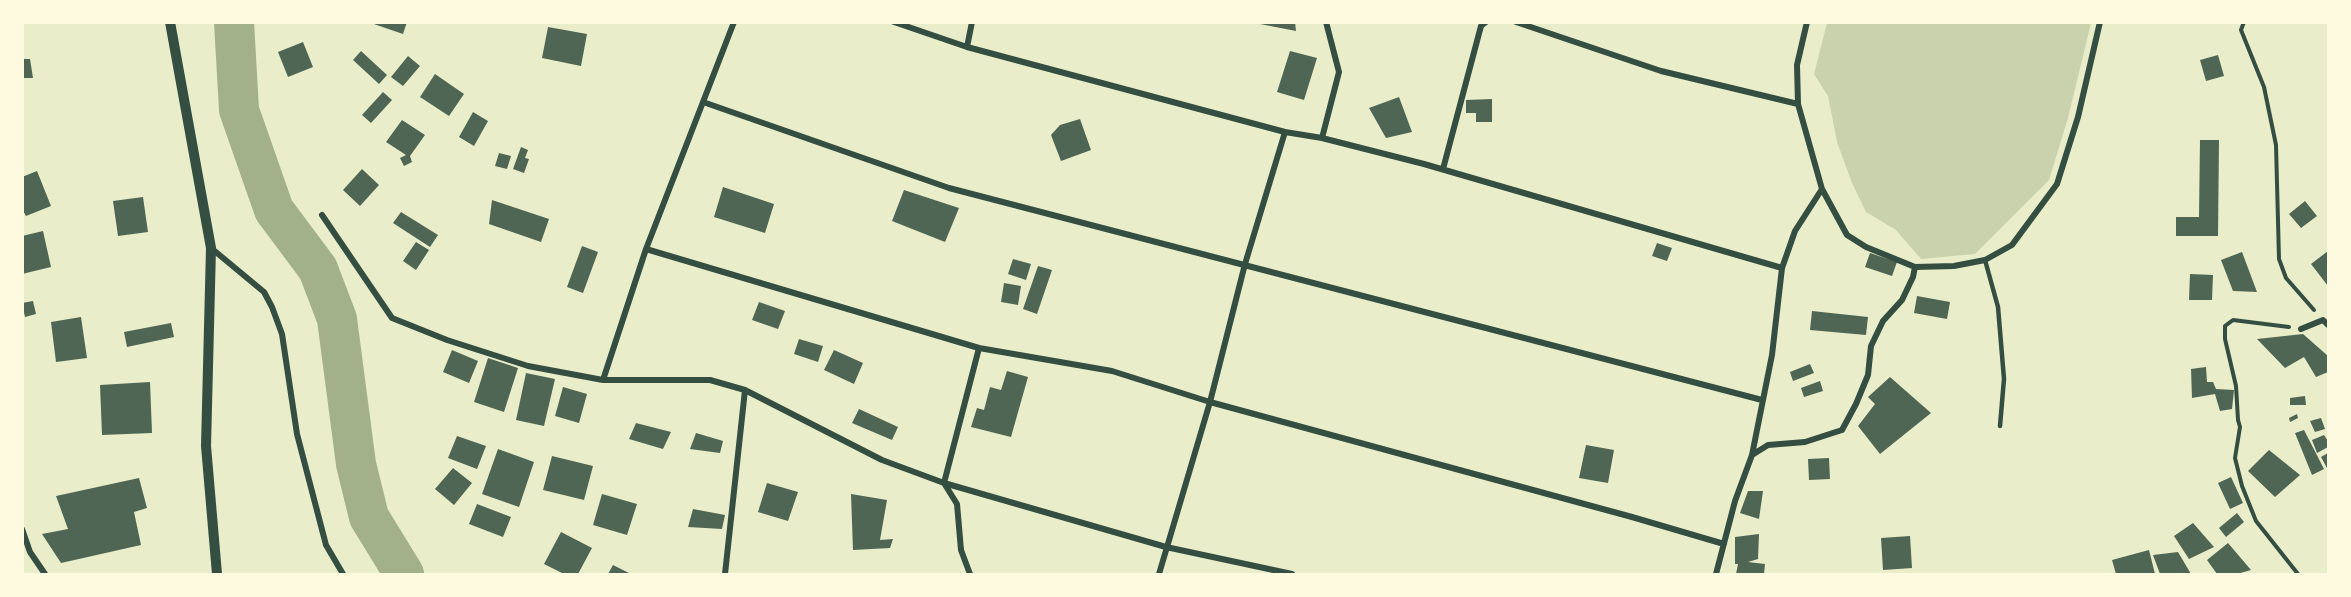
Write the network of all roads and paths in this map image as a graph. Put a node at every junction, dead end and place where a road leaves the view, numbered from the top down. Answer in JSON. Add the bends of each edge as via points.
{"nodes":[{"id":1,"x":170,"y":22,"type":"edge"},
{"id":2,"x":734,"y":22,"type":"edge"},
{"id":3,"x":894,"y":22,"type":"edge"},
{"id":4,"x":972,"y":22,"type":"edge"},
{"id":5,"x":1326,"y":22,"type":"edge"},
{"id":6,"x":1486,"y":22,"type":"edge"},
{"id":7,"x":1516,"y":22,"type":"edge"},
{"id":8,"x":1808,"y":22,"type":"edge"},
{"id":9,"x":2100,"y":22,"type":"edge"},
{"id":10,"x":2244,"y":22,"type":"edge"},
{"id":11,"x":967,"y":47,"type":"junction"},
{"id":12,"x":703,"y":102,"type":"junction"},
{"id":13,"x":1798,"y":104,"type":"junction"},
{"id":14,"x":1285,"y":132,"type":"junction"},
{"id":15,"x":1322,"y":138,"type":"junction"},
{"id":16,"x":1443,"y":169,"type":"junction"},
{"id":17,"x":1822,"y":189,"type":"junction"},
{"id":18,"x":321,"y":215,"type":"dead end"},
{"id":19,"x":211,"y":248,"type":"junction"},
{"id":20,"x":646,"y":249,"type":"junction"},
{"id":21,"x":1985,"y":260,"type":"junction"},
{"id":22,"x":1245,"y":264,"type":"junction"},
{"id":23,"x":1915,"y":267,"type":"junction"},
{"id":24,"x":1782,"y":268,"type":"junction"},
{"id":25,"x":2326,"y":322,"type":"edge"},
{"id":26,"x":2301,"y":329,"type":"joint"},
{"id":27,"x":979,"y":348,"type":"junction"},
{"id":28,"x":603,"y":381,"type":"junction"},
{"id":29,"x":745,"y":390,"type":"junction"},
{"id":30,"x":1762,"y":400,"type":"junction"},
{"id":31,"x":1210,"y":402,"type":"junction"},
{"id":32,"x":2000,"y":426,"type":"dead end"},
{"id":33,"x":1752,"y":455,"type":"junction"},
{"id":34,"x":944,"y":483,"type":"junction"},
{"id":35,"x":22,"y":529,"type":"edge"},
{"id":36,"x":1724,"y":544,"type":"junction"},
{"id":37,"x":1166,"y":547,"type":"junction"},
{"id":38,"x":45,"y":574,"type":"edge"},
{"id":39,"x":217,"y":574,"type":"edge"},
{"id":40,"x":343,"y":574,"type":"edge"},
{"id":41,"x":725,"y":574,"type":"edge"},
{"id":42,"x":970,"y":574,"type":"edge"},
{"id":43,"x":1159,"y":574,"type":"edge"},
{"id":44,"x":1292,"y":574,"type":"edge"},
{"id":45,"x":1716,"y":574,"type":"edge"},
{"id":46,"x":2298,"y":574,"type":"edge"}],
"edges":[{"from":1,"to":19,"type":"street"},
{"from":2,"to":12,"type":"street"},
{"from":3,"to":11,"type":"street"},
{"from":4,"to":11,"type":"street"},
{"from":5,"to":15,"type":"street","via":[[1339,72]]},
{"from":6,"to":16,"type":"street","via":[[1481,26]]},
{"from":7,"to":13,"type":"street","via":[[1661,71]]},
{"from":8,"to":13,"type":"street","via":[[1797,65]]},
{"from":9,"to":21,"type":"street","via":[[2078,117],[2057,184],[2012,245]]},
{"from":10,"to":25,"type":"path","via":[[2241,30],[2264,87],[2276,145],[2279,259],[2286,278]]},
{"from":11,"to":14,"type":"street"},
{"from":12,"to":20,"type":"street"},
{"from":12,"to":22,"type":"street","via":[[949,188]]},
{"from":13,"to":17,"type":"street"},
{"from":14,"to":15,"type":"street"},
{"from":14,"to":22,"type":"street"},
{"from":15,"to":16,"type":"street"},
{"from":16,"to":24,"type":"street"},
{"from":17,"to":23,"type":"street","via":[[1847,235]]},
{"from":17,"to":24,"type":"street","via":[[1795,231]]},
{"from":18,"to":28,"type":"street","via":[[392,318],[528,366]]},
{"from":19,"to":39,"type":"street","via":[[206,446]]},
{"from":19,"to":40,"type":"street","via":[[264,292],[272,308],[282,334],[297,434],[326,545]]},
{"from":20,"to":27,"type":"street"},
{"from":20,"to":28,"type":"street"},
{"from":21,"to":23,"type":"street"},
{"from":21,"to":32,"type":"lane","via":[[1998,307],[2002,348]]},
{"from":22,"to":30,"type":"street"},
{"from":22,"to":31,"type":"street"},
{"from":23,"to":33,"type":"street","via":[[1902,300],[1883,321],[1871,346],[1868,375],[1842,430],[1804,442],[1768,445]]},
{"from":24,"to":30,"type":"street","via":[[1772,355]]},
{"from":25,"to":26,"type":"street"},
{"from":26,"to":46,"type":"path","via":[[2233,320],[2225,326],[2236,386],[2240,427],[2235,458],[2242,486],[2256,521]]},
{"from":27,"to":31,"type":"street","via":[[1112,371]]},
{"from":27,"to":34,"type":"street"},
{"from":28,"to":29,"type":"street","via":[[710,380]]},
{"from":29,"to":34,"type":"street","via":[[882,460]]},
{"from":29,"to":41,"type":"street"},
{"from":30,"to":33,"type":"street"},
{"from":31,"to":36,"type":"street"},
{"from":31,"to":37,"type":"street"},
{"from":33,"to":36,"type":"street"},
{"from":34,"to":37,"type":"street"},
{"from":34,"to":42,"type":"street","via":[[957,504],[962,550]]},
{"from":35,"to":38,"type":"street","via":[[30,552]]},
{"from":36,"to":45,"type":"street"},
{"from":37,"to":43,"type":"street"},
{"from":37,"to":44,"type":"street"}]}
